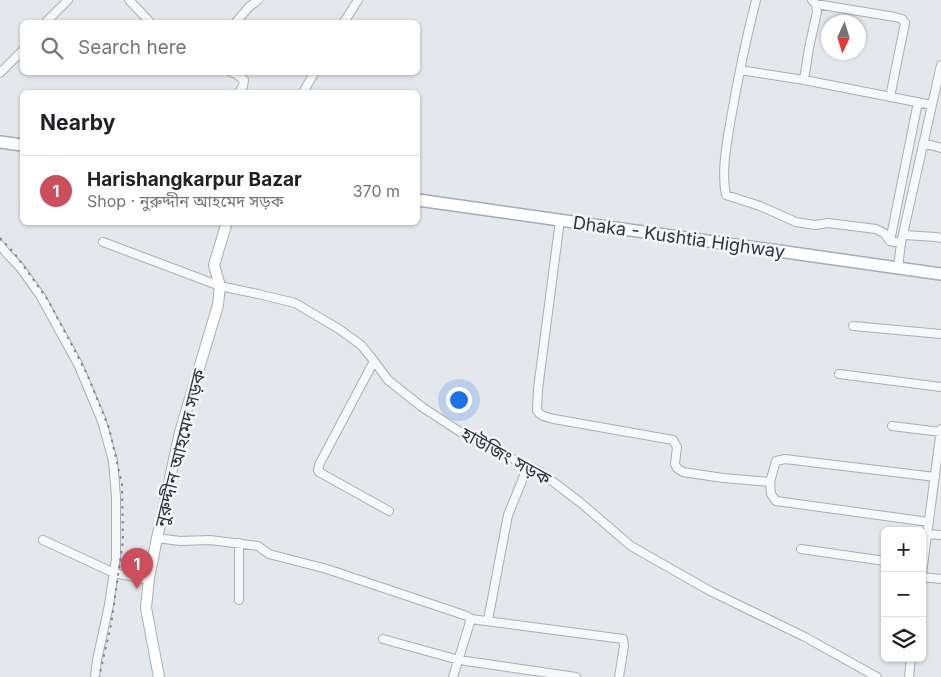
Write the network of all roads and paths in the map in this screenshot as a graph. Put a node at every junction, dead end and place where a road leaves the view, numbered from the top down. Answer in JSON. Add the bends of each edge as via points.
{"nodes":[{"id":1,"x":68,"y":0,"type":"edge"},
{"id":2,"x":129,"y":0,"type":"edge"},
{"id":3,"x":258,"y":0,"type":"edge"},
{"id":4,"x":358,"y":0,"type":"edge"},
{"id":5,"x":756,"y":0,"type":"edge"},
{"id":6,"x":814,"y":2,"type":"edge"},
{"id":7,"x":48,"y":20,"type":"edge"},
{"id":8,"x":148,"y":20,"type":"edge"},
{"id":9,"x":238,"y":20,"type":"edge"},
{"id":10,"x":345,"y":20,"type":"edge"},
{"id":11,"x":20,"y":53,"type":"edge"},
{"id":12,"x":941,"y":65,"type":"edge"},
{"id":13,"x":740,"y":70,"type":"junction"},
{"id":14,"x":0,"y":73,"type":"edge"},
{"id":15,"x":237,"y":75,"type":"edge"},
{"id":16,"x":312,"y":75,"type":"edge"},
{"id":17,"x":804,"y":80,"type":"junction"},
{"id":18,"x":239,"y":90,"type":"edge"},
{"id":19,"x":304,"y":90,"type":"edge"},
{"id":20,"x":890,"y":96,"type":"junction"},
{"id":21,"x":918,"y":102,"type":"junction"},
{"id":22,"x":932,"y":105,"type":"junction"},
{"id":23,"x":0,"y":142,"type":"edge"},
{"id":24,"x":923,"y":143,"type":"junction"},
{"id":25,"x":20,"y":145,"type":"edge"},
{"id":26,"x":941,"y":148,"type":"edge"},
{"id":27,"x":420,"y":200,"type":"edge"},
{"id":28,"x":560,"y":220,"type":"junction"},
{"id":29,"x":226,"y":225,"type":"edge"},
{"id":30,"x":904,"y":235,"type":"junction"},
{"id":31,"x":941,"y":238,"type":"edge"},
{"id":32,"x":890,"y":241,"type":"junction"},
{"id":33,"x":104,"y":242,"type":"dead end"},
{"id":34,"x":901,"y":243,"type":"junction"},
{"id":35,"x":0,"y":245,"type":"edge"},
{"id":36,"x":898,"y":268,"type":"junction"},
{"id":37,"x":941,"y":274,"type":"edge"},
{"id":38,"x":220,"y":286,"type":"junction"},
{"id":39,"x":853,"y":326,"type":"dead end"},
{"id":40,"x":941,"y":334,"type":"edge"},
{"id":41,"x":374,"y":361,"type":"junction"},
{"id":42,"x":839,"y":374,"type":"dead end"},
{"id":43,"x":941,"y":387,"type":"edge"},
{"id":44,"x":892,"y":426,"type":"dead end"},
{"id":45,"x":941,"y":430,"type":"edge"},
{"id":46,"x":528,"y":466,"type":"junction"},
{"id":47,"x":935,"y":477,"type":"junction"},
{"id":48,"x":770,"y":482,"type":"junction"},
{"id":49,"x":937,"y":489,"type":"edge"},
{"id":50,"x":389,"y":511,"type":"dead end"},
{"id":51,"x":929,"y":522,"type":"junction"},
{"id":52,"x":927,"y":534,"type":"junction"},
{"id":53,"x":941,"y":535,"type":"edge"},
{"id":54,"x":157,"y":538,"type":"junction"},
{"id":55,"x":43,"y":540,"type":"dead end"},
{"id":56,"x":926,"y":542,"type":"edge"},
{"id":57,"x":239,"y":543,"type":"junction"},
{"id":58,"x":801,"y":549,"type":"dead end"},
{"id":59,"x":881,"y":560,"type":"edge"},
{"id":60,"x":114,"y":573,"type":"junction"},
{"id":61,"x":926,"y":578,"type":"edge"},
{"id":62,"x":941,"y":579,"type":"edge"},
{"id":63,"x":149,"y":580,"type":"junction"},
{"id":64,"x":239,"y":600,"type":"dead end"},
{"id":65,"x":471,"y":619,"type":"junction"},
{"id":66,"x":488,"y":620,"type":"junction"},
{"id":67,"x":383,"y":639,"type":"dead end"},
{"id":68,"x":459,"y":660,"type":"junction"},
{"id":69,"x":911,"y":662,"type":"edge"},
{"id":70,"x":95,"y":677,"type":"edge"},
{"id":71,"x":159,"y":677,"type":"edge"},
{"id":72,"x":453,"y":677,"type":"edge"},
{"id":73,"x":576,"y":677,"type":"edge"},
{"id":74,"x":620,"y":677,"type":"edge"},
{"id":75,"x":877,"y":677,"type":"edge"},
{"id":76,"x":909,"y":677,"type":"edge"}],
"edges":[{"from":1,"to":7,"type":"street"},
{"from":2,"to":8,"type":"street"},
{"from":3,"to":9,"type":"street"},
{"from":4,"to":10,"type":"street"},
{"from":5,"to":13,"type":"street"},
{"from":6,"to":17,"type":"street","via":[[817,12]]},
{"from":6,"to":20,"type":"street","via":[[902,19],[905,23]]},
{"from":11,"to":14,"type":"street"},
{"from":12,"to":22,"type":"street"},
{"from":13,"to":17,"type":"street"},
{"from":13,"to":32,"type":"street","via":[[723,184],[726,195],[796,222],[876,228]]},
{"from":15,"to":18,"type":"street","via":[[244,80]]},
{"from":16,"to":19,"type":"street"},
{"from":17,"to":20,"type":"street"},
{"from":20,"to":21,"type":"street"},
{"from":21,"to":22,"type":"street"},
{"from":21,"to":32,"type":"street"},
{"from":22,"to":24,"type":"street"},
{"from":23,"to":25,"type":"main road"},
{"from":24,"to":26,"type":"street"},
{"from":24,"to":30,"type":"street"},
{"from":27,"to":28,"type":"main road","name":"Dhaka - Kushtia Highway"},
{"from":28,"to":36,"type":"main road","name":"Dhaka - Kushtia Highway"},
{"from":28,"to":48,"type":"street","via":[[538,389],[539,413],[554,419],[673,440],[675,464],[683,472]]},
{"from":29,"to":38,"type":"main road","name":"নুরুদ্দীন আহমেদ সড়ক","via":[[214,265]]},
{"from":30,"to":31,"type":"street"},
{"from":30,"to":34,"type":"street"},
{"from":32,"to":34,"type":"street"},
{"from":33,"to":38,"type":"street","name":"হাউজিং সড়ক"},
{"from":34,"to":36,"type":"street"},
{"from":35,"to":60,"type":"street","via":[[34,285],[50,311],[78,364],[102,421],[116,486]]},
{"from":36,"to":37,"type":"main road","name":"Dhaka - Kushtia Highway"},
{"from":38,"to":41,"type":"street","name":"হাউজিং সড়ক","via":[[295,304],[339,329],[361,345]]},
{"from":38,"to":54,"type":"main road","name":"নুরুদ্দীন আহমেদ সড়ক","via":[[218,305],[180,432]]},
{"from":39,"to":40,"type":"street"},
{"from":41,"to":46,"type":"street","name":"হাউজিং সড়ক","via":[[388,380],[422,407],[468,437]]},
{"from":41,"to":50,"type":"street","via":[[318,470]]},
{"from":42,"to":43,"type":"street"},
{"from":44,"to":45,"type":"street"},
{"from":45,"to":47,"type":"street"},
{"from":46,"to":66,"type":"street","via":[[508,515]]},
{"from":46,"to":75,"type":"street","name":"হাউজিং সড়ক","via":[[581,502],[631,546],[710,591],[805,637]]},
{"from":47,"to":48,"type":"street","via":[[785,458],[776,461]]},
{"from":47,"to":49,"type":"street"},
{"from":48,"to":51,"type":"street","via":[[771,494],[776,501]]},
{"from":49,"to":51,"type":"street"},
{"from":51,"to":52,"type":"street"},
{"from":52,"to":53,"type":"street"},
{"from":52,"to":56,"type":"street"},
{"from":54,"to":57,"type":"street"},
{"from":54,"to":63,"type":"main road","name":"নুরুদ্দীন আহমেদ সড়ক"},
{"from":55,"to":60,"type":"street"},
{"from":57,"to":64,"type":"street"},
{"from":57,"to":65,"type":"street","via":[[258,546],[269,554],[327,569]]},
{"from":58,"to":59,"type":"street"},
{"from":60,"to":63,"type":"street"},
{"from":60,"to":70,"type":"street"},
{"from":61,"to":62,"type":"street"},
{"from":63,"to":71,"type":"main road","name":"নুরুদ্দীন আহমেদ সড়ক","via":[[146,608]]},
{"from":65,"to":66,"type":"street"},
{"from":65,"to":68,"type":"street"},
{"from":66,"to":74,"type":"street","via":[[623,639]]},
{"from":67,"to":68,"type":"street"},
{"from":68,"to":72,"type":"street"},
{"from":68,"to":73,"type":"street"},
{"from":69,"to":76,"type":"street"}]}
